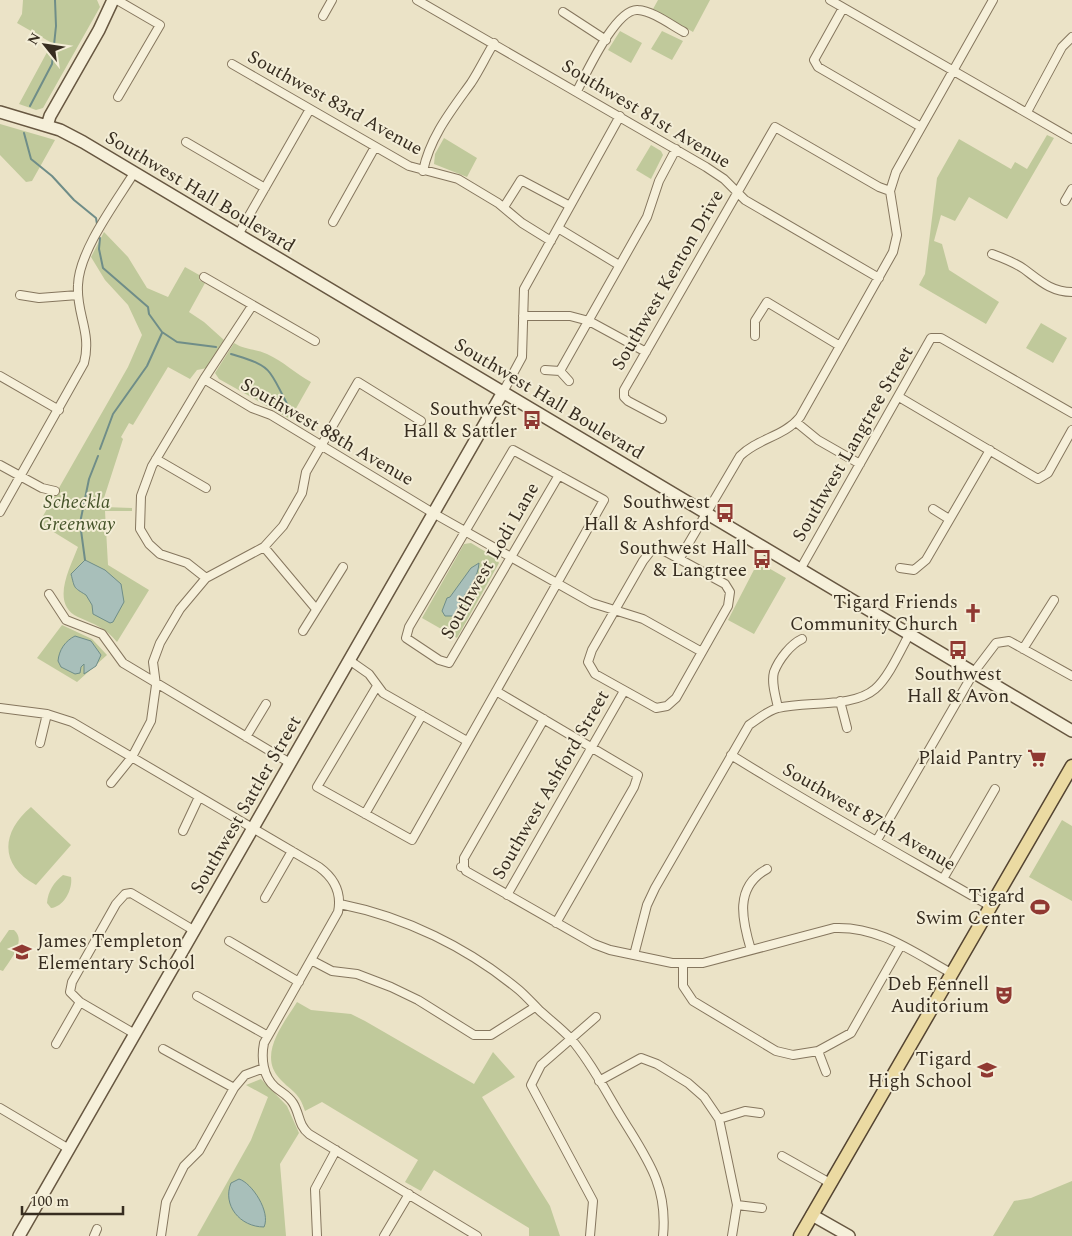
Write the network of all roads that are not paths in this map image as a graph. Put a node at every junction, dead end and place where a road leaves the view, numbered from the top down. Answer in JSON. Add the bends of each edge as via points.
{"nodes":[{"id":1,"x":113,"y":0,"type":"edge"},
{"id":2,"x":117,"y":0,"type":"edge"},
{"id":3,"x":332,"y":0,"type":"edge"},
{"id":4,"x":417,"y":0,"type":"edge"},
{"id":5,"x":830,"y":0,"type":"edge"},
{"id":6,"x":993,"y":0,"type":"edge"},
{"id":7,"x":426,"y":2,"type":"edge"},
{"id":8,"x":843,"y":8,"type":"junction"},
{"id":9,"x":563,"y":12,"type":"dead end"},
{"id":10,"x":323,"y":16,"type":"dead end"},
{"id":11,"x":1065,"y":31,"type":"dead end"},
{"id":12,"x":684,"y":32,"type":"dead end"},
{"id":13,"x":1071,"y":38,"type":"edge"},
{"id":14,"x":606,"y":40,"type":"junction"},
{"id":15,"x":494,"y":43,"type":"junction"},
{"id":16,"x":232,"y":64,"type":"dead end"},
{"id":17,"x":954,"y":70,"type":"junction"},
{"id":18,"x":576,"y":91,"type":"junction"},
{"id":19,"x":118,"y":96,"type":"dead end"},
{"id":20,"x":310,"y":110,"type":"junction"},
{"id":21,"x":0,"y":112,"type":"edge"},
{"id":22,"x":1027,"y":112,"type":"junction"},
{"id":23,"x":620,"y":116,"type":"junction"},
{"id":24,"x":47,"y":126,"type":"junction"},
{"id":25,"x":921,"y":127,"type":"junction"},
{"id":26,"x":1072,"y":139,"type":"edge"},
{"id":27,"x":186,"y":142,"type":"dead end"},
{"id":28,"x":375,"y":147,"type":"junction"},
{"id":29,"x":676,"y":150,"type":"junction"},
{"id":30,"x":423,"y":171,"type":"junction"},
{"id":31,"x":134,"y":173,"type":"junction"},
{"id":32,"x":265,"y":188,"type":"junction"},
{"id":33,"x":1072,"y":189,"type":"edge"},
{"id":34,"x":890,"y":192,"type":"junction"},
{"id":35,"x":737,"y":193,"type":"junction"},
{"id":36,"x":1065,"y":201,"type":"dead end"},
{"id":37,"x":570,"y":206,"type":"junction"},
{"id":38,"x":504,"y":207,"type":"junction"},
{"id":39,"x":333,"y":222,"type":"dead end"},
{"id":40,"x":558,"y":228,"type":"junction"},
{"id":41,"x":238,"y":235,"type":"junction"},
{"id":42,"x":551,"y":241,"type":"junction"},
{"id":43,"x":992,"y":254,"type":"dead end"},
{"id":44,"x":619,"y":265,"type":"junction"},
{"id":45,"x":204,"y":276,"type":"dead end"},
{"id":46,"x":879,"y":278,"type":"junction"},
{"id":47,"x":1072,"y":292,"type":"edge"},
{"id":48,"x":20,"y":295,"type":"dead end"},
{"id":49,"x":78,"y":295,"type":"junction"},
{"id":50,"x":252,"y":306,"type":"junction"},
{"id":51,"x":523,"y":316,"type":"junction"},
{"id":52,"x":589,"y":321,"type":"junction"},
{"id":53,"x":755,"y":336,"type":"dead end"},
{"id":54,"x":315,"y":341,"type":"dead end"},
{"id":55,"x":840,"y":346,"type":"junction"},
{"id":56,"x":646,"y":352,"type":"junction"},
{"id":57,"x":545,"y":370,"type":"dead end"},
{"id":58,"x":560,"y":371,"type":"junction"},
{"id":59,"x":0,"y":376,"type":"edge"},
{"id":60,"x":204,"y":380,"type":"junction"},
{"id":61,"x":569,"y":382,"type":"dead end"},
{"id":62,"x":503,"y":392,"type":"junction"},
{"id":63,"x":899,"y":397,"type":"junction"},
{"id":64,"x":59,"y":410,"type":"junction"},
{"id":65,"x":1072,"y":413,"type":"edge"},
{"id":66,"x":662,"y":419,"type":"dead end"},
{"id":67,"x":421,"y":421,"type":"dead end"},
{"id":68,"x":796,"y":422,"type":"junction"},
{"id":69,"x":1072,"y":430,"type":"edge"},
{"id":70,"x":1070,"y":440,"type":"edge"},
{"id":71,"x":321,"y":445,"type":"junction"},
{"id":72,"x":990,"y":450,"type":"junction"},
{"id":73,"x":156,"y":459,"type":"junction"},
{"id":74,"x":860,"y":464,"type":"junction"},
{"id":75,"x":0,"y":465,"type":"edge"},
{"id":76,"x":559,"y":475,"type":"junction"},
{"id":77,"x":20,"y":476,"type":"junction"},
{"id":78,"x":206,"y":488,"type":"dead end"},
{"id":79,"x":54,"y":491,"type":"dead end"},
{"id":80,"x":933,"y":509,"type":"dead end"},
{"id":81,"x":0,"y":512,"type":"edge"},
{"id":82,"x":706,"y":512,"type":"junction"},
{"id":83,"x":433,"y":513,"type":"junction"},
{"id":84,"x":950,"y":519,"type":"junction"},
{"id":85,"x":466,"y":530,"type":"junction"},
{"id":86,"x":264,"y":547,"type":"junction"},
{"id":87,"x":510,"y":558,"type":"junction"},
{"id":88,"x":680,"y":558,"type":"junction"},
{"id":89,"x":343,"y":567,"type":"dead end"},
{"id":90,"x":801,"y":568,"type":"junction"},
{"id":91,"x":900,"y":568,"type":"dead end"},
{"id":92,"x":206,"y":578,"type":"junction"},
{"id":93,"x":557,"y":583,"type":"junction"},
{"id":94,"x":49,"y":594,"type":"dead end"},
{"id":95,"x":1054,"y":600,"type":"dead end"},
{"id":96,"x":316,"y":610,"type":"junction"},
{"id":97,"x":615,"y":610,"type":"junction"},
{"id":98,"x":303,"y":631,"type":"dead end"},
{"id":99,"x":910,"y":634,"type":"junction"},
{"id":100,"x":802,"y":639,"type":"dead end"},
{"id":101,"x":1023,"y":649,"type":"junction"},
{"id":102,"x":702,"y":652,"type":"junction"},
{"id":103,"x":349,"y":660,"type":"junction"},
{"id":104,"x":974,"y":672,"type":"junction"},
{"id":105,"x":1072,"y":676,"type":"edge"},
{"id":106,"x":156,"y":685,"type":"junction"},
{"id":107,"x":376,"y":686,"type":"junction"},
{"id":108,"x":496,"y":691,"type":"junction"},
{"id":109,"x":624,"y":692,"type":"junction"},
{"id":110,"x":840,"y":701,"type":"junction"},
{"id":111,"x":266,"y":704,"type":"dead end"},
{"id":112,"x":0,"y":708,"type":"edge"},
{"id":113,"x":778,"y":708,"type":"junction"},
{"id":114,"x":47,"y":714,"type":"junction"},
{"id":115,"x":422,"y":715,"type":"junction"},
{"id":116,"x":544,"y":720,"type":"junction"},
{"id":117,"x":847,"y":728,"type":"dead end"},
{"id":118,"x":1072,"y":731,"type":"edge"},
{"id":119,"x":246,"y":737,"type":"junction"},
{"id":120,"x":467,"y":741,"type":"junction"},
{"id":121,"x":40,"y":742,"type":"dead end"},
{"id":122,"x":592,"y":747,"type":"junction"},
{"id":123,"x":731,"y":755,"type":"junction"},
{"id":124,"x":132,"y":757,"type":"junction"},
{"id":125,"x":290,"y":763,"type":"junction"},
{"id":126,"x":1072,"y":766,"type":"edge"},
{"id":127,"x":110,"y":783,"type":"dead end"},
{"id":128,"x":995,"y":789,"type":"dead end"},
{"id":129,"x":199,"y":797,"type":"junction"},
{"id":130,"x":365,"y":814,"type":"junction"},
{"id":131,"x":254,"y":828,"type":"junction"},
{"id":132,"x":183,"y":830,"type":"dead end"},
{"id":133,"x":877,"y":840,"type":"junction"},
{"id":134,"x":292,"y":851,"type":"junction"},
{"id":135,"x":767,"y":869,"type":"dead end"},
{"id":136,"x":943,"y":879,"type":"junction"},
{"id":137,"x":507,"y":895,"type":"junction"},
{"id":138,"x":265,"y":898,"type":"dead end"},
{"id":139,"x":340,"y":904,"type":"junction"},
{"id":140,"x":990,"y":906,"type":"junction"},
{"id":141,"x":556,"y":923,"type":"junction"},
{"id":142,"x":195,"y":931,"type":"junction"},
{"id":143,"x":229,"y":941,"type":"dead end"},
{"id":144,"x":901,"y":945,"type":"junction"},
{"id":145,"x":751,"y":950,"type":"junction"},
{"id":146,"x":634,"y":955,"type":"junction"},
{"id":147,"x":311,"y":960,"type":"junction"},
{"id":148,"x":683,"y":964,"type":"junction"},
{"id":149,"x":951,"y":973,"type":"junction"},
{"id":150,"x":299,"y":982,"type":"junction"},
{"id":151,"x":197,"y":996,"type":"dead end"},
{"id":152,"x":80,"y":1002,"type":"junction"},
{"id":153,"x":536,"y":1007,"type":"junction"},
{"id":154,"x":596,"y":1017,"type":"dead end"},
{"id":155,"x":136,"y":1034,"type":"junction"},
{"id":156,"x":268,"y":1036,"type":"junction"},
{"id":157,"x":571,"y":1039,"type":"junction"},
{"id":158,"x":56,"y":1044,"type":"dead end"},
{"id":159,"x":163,"y":1048,"type":"dead end"},
{"id":160,"x":818,"y":1052,"type":"junction"},
{"id":161,"x":264,"y":1068,"type":"junction"},
{"id":162,"x":826,"y":1072,"type":"dead end"},
{"id":163,"x":599,"y":1081,"type":"junction"},
{"id":164,"x":234,"y":1088,"type":"junction"},
{"id":165,"x":0,"y":1108,"type":"edge"},
{"id":166,"x":760,"y":1112,"type":"dead end"},
{"id":167,"x":719,"y":1119,"type":"junction"},
{"id":168,"x":69,"y":1149,"type":"junction"},
{"id":169,"x":336,"y":1150,"type":"junction"},
{"id":170,"x":782,"y":1156,"type":"dead end"},
{"id":171,"x":830,"y":1183,"type":"junction"},
{"id":172,"x":409,"y":1194,"type":"junction"},
{"id":173,"x":737,"y":1205,"type":"junction"},
{"id":174,"x":762,"y":1208,"type":"dead end"},
{"id":175,"x":812,"y":1214,"type":"junction"},
{"id":176,"x":19,"y":1236,"type":"edge"},
{"id":177,"x":161,"y":1236,"type":"edge"},
{"id":178,"x":317,"y":1236,"type":"edge"},
{"id":179,"x":384,"y":1236,"type":"edge"},
{"id":180,"x":477,"y":1236,"type":"edge"},
{"id":181,"x":590,"y":1236,"type":"edge"},
{"id":182,"x":663,"y":1236,"type":"edge"},
{"id":183,"x":732,"y":1236,"type":"edge"},
{"id":184,"x":800,"y":1236,"type":"edge"},
{"id":185,"x":849,"y":1236,"type":"edge"}],
"edges":[{"from":1,"to":24,"type":"main road"},
{"from":2,"to":19,"type":"street","via":[[160,25]]},
{"from":3,"to":10,"type":"street"},
{"from":4,"to":7,"type":"street","name":"Southwest 81st Avenue"},
{"from":5,"to":8,"type":"street"},
{"from":6,"to":17,"type":"street"},
{"from":7,"to":15,"type":"street","name":"Southwest 81st Avenue"},
{"from":8,"to":17,"type":"street"},
{"from":8,"to":25,"type":"street","via":[[814,60],[818,67]]},
{"from":9,"to":14,"type":"street"},
{"from":11,"to":13,"type":"street"},
{"from":12,"to":14,"type":"street","via":[[645,11],[634,10],[622,16]]},
{"from":13,"to":22,"type":"street","via":[[1062,47]]},
{"from":14,"to":18,"type":"street"},
{"from":15,"to":18,"type":"street","name":"Southwest 81st Avenue"},
{"from":15,"to":30,"type":"street","via":[[433,140]]},
{"from":16,"to":20,"type":"street","name":"Southwest 83rd Avenue"},
{"from":17,"to":22,"type":"street"},
{"from":17,"to":25,"type":"street"},
{"from":18,"to":23,"type":"street","name":"Southwest 81st Avenue"},
{"from":20,"to":28,"type":"street","name":"Southwest 83rd Avenue"},
{"from":20,"to":32,"type":"street"},
{"from":21,"to":24,"type":"main road","name":"Southwest Hall Boulevard"},
{"from":22,"to":26,"type":"street"},
{"from":23,"to":29,"type":"street","name":"Southwest 81st Avenue"},
{"from":23,"to":37,"type":"street"},
{"from":24,"to":31,"type":"main road","name":"Southwest Hall Boulevard","via":[[83,142]]},
{"from":25,"to":34,"type":"street","via":[[896,172]]},
{"from":27,"to":32,"type":"street"},
{"from":28,"to":30,"type":"street","name":"Southwest 83rd Avenue"},
{"from":28,"to":39,"type":"street"},
{"from":29,"to":35,"type":"street","name":"Southwest 81st Avenue","via":[[724,179]]},
{"from":29,"to":44,"type":"street","via":[[658,181],[647,217]]},
{"from":30,"to":38,"type":"street","name":"Southwest 83rd Avenue","via":[[451,176]]},
{"from":31,"to":41,"type":"main road","name":"Southwest Hall Boulevard"},
{"from":31,"to":49,"type":"street","via":[[87,251],[80,270]]},
{"from":32,"to":41,"type":"street"},
{"from":33,"to":36,"type":"street"},
{"from":34,"to":35,"type":"street","name":"Southwest Kenton Drive","via":[[775,127]]},
{"from":34,"to":46,"type":"street","via":[[897,235],[893,252]]},
{"from":35,"to":46,"type":"street","name":"Southwest 81st Avenue"},
{"from":35,"to":56,"type":"street","name":"Southwest Kenton Drive"},
{"from":37,"to":38,"type":"street","via":[[521,180]]},
{"from":37,"to":40,"type":"street"},
{"from":38,"to":42,"type":"street","name":"Southwest 83rd Avenue"},
{"from":40,"to":42,"type":"street"},
{"from":40,"to":44,"type":"street"},
{"from":41,"to":62,"type":"main road","name":"Southwest Hall Boulevard"},
{"from":42,"to":51,"type":"street","via":[[524,288]]},
{"from":43,"to":47,"type":"street","via":[[1009,260],[1049,286]]},
{"from":44,"to":52,"type":"street"},
{"from":45,"to":50,"type":"street"},
{"from":46,"to":55,"type":"street"},
{"from":48,"to":49,"type":"street","via":[[39,298]]},
{"from":49,"to":64,"type":"street","via":[[87,337],[86,354]]},
{"from":50,"to":54,"type":"street"},
{"from":50,"to":60,"type":"street"},
{"from":51,"to":52,"type":"street","via":[[570,316]]},
{"from":51,"to":62,"type":"street","via":[[522,357]]},
{"from":52,"to":56,"type":"street"},
{"from":52,"to":58,"type":"street"},
{"from":53,"to":55,"type":"street","via":[[755,321],[767,302]]},
{"from":55,"to":68,"type":"street"},
{"from":56,"to":66,"type":"street","name":"Southwest Kenton Drive","via":[[624,390],[624,397]]},
{"from":57,"to":58,"type":"street"},
{"from":58,"to":61,"type":"street"},
{"from":59,"to":64,"type":"street"},
{"from":60,"to":71,"type":"street","name":"Southwest 88th Avenue"},
{"from":60,"to":73,"type":"street"},
{"from":62,"to":82,"type":"main road","name":"Southwest Hall Boulevard"},
{"from":62,"to":83,"type":"main road","name":"Southwest Sattler Street"},
{"from":63,"to":65,"type":"street","name":"Southwest Langtree Street","via":[[928,341],[934,337],[941,338]]},
{"from":63,"to":72,"type":"street"},
{"from":63,"to":74,"type":"street","name":"Southwest Langtree Street"},
{"from":64,"to":77,"type":"street"},
{"from":67,"to":71,"type":"street","via":[[358,382]]},
{"from":68,"to":74,"type":"street","via":[[818,440]]},
{"from":68,"to":82,"type":"street","via":[[780,434],[755,443],[740,456]]},
{"from":69,"to":70,"type":"street"},
{"from":70,"to":72,"type":"street","via":[[1042,479],[1035,478]]},
{"from":71,"to":83,"type":"street","name":"Southwest 88th Avenue"},
{"from":71,"to":86,"type":"street","via":[[306,472],[302,493],[294,510]]},
{"from":72,"to":84,"type":"street"},
{"from":73,"to":78,"type":"street"},
{"from":73,"to":92,"type":"street","via":[[141,496],[140,529],[160,554],[187,563]]},
{"from":74,"to":90,"type":"street","name":"Southwest Langtree Street"},
{"from":75,"to":77,"type":"street"},
{"from":76,"to":85,"type":"street","via":[[513,450]]},
{"from":76,"to":87,"type":"street","name":"Southwest Lodi Lane"},
{"from":76,"to":93,"type":"street","via":[[604,500]]},
{"from":77,"to":79,"type":"street"},
{"from":77,"to":81,"type":"street"},
{"from":80,"to":84,"type":"street"},
{"from":82,"to":88,"type":"street"},
{"from":82,"to":90,"type":"main road","name":"Southwest Hall Boulevard"},
{"from":83,"to":85,"type":"street","name":"Southwest 88th Avenue"},
{"from":83,"to":103,"type":"main road","name":"Southwest Sattler Street"},
{"from":84,"to":91,"type":"street","via":[[922,565],[914,570]]},
{"from":85,"to":87,"type":"street","name":"Southwest 88th Avenue"},
{"from":85,"to":87,"type":"street","name":"Southwest Lodi Lane","via":[[409,627],[406,638],[439,660],[449,663]]},
{"from":86,"to":92,"type":"street"},
{"from":86,"to":96,"type":"street"},
{"from":87,"to":93,"type":"street","name":"Southwest 88th Avenue"},
{"from":88,"to":97,"type":"street","via":[[660,548],[650,552]]},
{"from":88,"to":102,"type":"street","via":[[725,584],[730,592],[728,606]]},
{"from":89,"to":96,"type":"street"},
{"from":90,"to":99,"type":"main road","name":"Southwest Hall Boulevard"},
{"from":92,"to":106,"type":"street","via":[[180,610],[160,644],[152,668]]},
{"from":93,"to":97,"type":"street","name":"Southwest 88th Avenue","via":[[592,603]]},
{"from":93,"to":108,"type":"street"},
{"from":94,"to":106,"type":"street","via":[[66,620],[102,634],[123,663]]},
{"from":95,"to":101,"type":"street"},
{"from":96,"to":98,"type":"street"},
{"from":97,"to":102,"type":"street","name":"Southwest 88th Avenue","via":[[643,619]]},
{"from":97,"to":109,"type":"street","via":[[588,662],[595,674]]},
{"from":99,"to":104,"type":"main road","name":"Southwest Hall Boulevard"},
{"from":99,"to":110,"type":"street","via":[[876,688],[862,697]]},
{"from":100,"to":113,"type":"street","via":[[793,643],[774,672]]},
{"from":101,"to":104,"type":"street","via":[[1009,641],[996,643]]},
{"from":101,"to":105,"type":"street"},
{"from":102,"to":109,"type":"street","via":[[676,698],[668,706],[656,708]]},
{"from":103,"to":107,"type":"street","via":[[369,674]]},
{"from":103,"to":125,"type":"main road","name":"Southwest Sattler Street"},
{"from":104,"to":118,"type":"main road","name":"Southwest Hall Boulevard"},
{"from":104,"to":133,"type":"street"},
{"from":106,"to":119,"type":"street"},
{"from":106,"to":124,"type":"street","via":[[151,721]]},
{"from":107,"to":115,"type":"street"},
{"from":107,"to":130,"type":"street","via":[[317,787]]},
{"from":108,"to":116,"type":"street"},
{"from":108,"to":120,"type":"street"},
{"from":109,"to":122,"type":"street","name":"Southwest Ashford Street"},
{"from":110,"to":113,"type":"street"},
{"from":110,"to":117,"type":"street"},
{"from":111,"to":119,"type":"street"},
{"from":112,"to":114,"type":"street"},
{"from":113,"to":123,"type":"street","via":[[749,725]]},
{"from":114,"to":121,"type":"street"},
{"from":114,"to":124,"type":"street","via":[[72,722]]},
{"from":115,"to":120,"type":"street"},
{"from":115,"to":130,"type":"street"},
{"from":116,"to":122,"type":"street"},
{"from":116,"to":137,"type":"street","via":[[464,858],[462,867]]},
{"from":119,"to":125,"type":"street"},
{"from":120,"to":130,"type":"street","via":[[412,840]]},
{"from":122,"to":137,"type":"street","name":"Southwest Ashford Street"},
{"from":122,"to":141,"type":"street","via":[[638,775]]},
{"from":123,"to":133,"type":"street","name":"Southwest 87th Avenue","via":[[810,804]]},
{"from":123,"to":146,"type":"street","via":[[655,888],[647,905]]},
{"from":124,"to":127,"type":"street"},
{"from":124,"to":129,"type":"street"},
{"from":125,"to":131,"type":"main road","name":"Southwest Sattler Street"},
{"from":126,"to":140,"type":"main road"},
{"from":128,"to":136,"type":"street"},
{"from":129,"to":131,"type":"street"},
{"from":129,"to":132,"type":"street"},
{"from":131,"to":134,"type":"street"},
{"from":131,"to":142,"type":"main road","name":"Southwest Sattler Street"},
{"from":133,"to":136,"type":"street","name":"Southwest 87th Avenue"},
{"from":134,"to":138,"type":"street"},
{"from":134,"to":139,"type":"street","via":[[329,876],[336,885]]},
{"from":135,"to":145,"type":"street","via":[[755,876],[744,898],[742,917]]},
{"from":136,"to":140,"type":"street","name":"Southwest 87th Avenue"},
{"from":137,"to":141,"type":"street"},
{"from":139,"to":147,"type":"street"},
{"from":139,"to":153,"type":"street","via":[[368,910],[427,931],[498,975]]},
{"from":140,"to":149,"type":"main road"},
{"from":141,"to":146,"type":"street","via":[[601,947]]},
{"from":142,"to":152,"type":"street","via":[[131,893],[125,894],[116,904],[72,982],[70,992]]},
{"from":142,"to":155,"type":"main road","name":"Southwest Sattler Street"},
{"from":143,"to":150,"type":"street"},
{"from":144,"to":145,"type":"street","via":[[881,935],[834,928]]},
{"from":144,"to":149,"type":"street"},
{"from":144,"to":160,"type":"street","via":[[851,1033]]},
{"from":145,"to":148,"type":"street","via":[[703,963]]},
{"from":146,"to":148,"type":"street"},
{"from":147,"to":150,"type":"street"},
{"from":147,"to":153,"type":"street","via":[[332,971],[357,974],[391,987],[474,1035],[490,1035]]},
{"from":148,"to":160,"type":"street","via":[[683,986],[693,1001],[784,1054]]},
{"from":149,"to":171,"type":"main road"},
{"from":150,"to":156,"type":"street"},
{"from":151,"to":156,"type":"street"},
{"from":152,"to":155,"type":"street"},
{"from":152,"to":158,"type":"street"},
{"from":153,"to":157,"type":"street"},
{"from":154,"to":157,"type":"street"},
{"from":155,"to":168,"type":"main road","name":"Southwest Sattler Street"},
{"from":156,"to":161,"type":"street","via":[[263,1050]]},
{"from":157,"to":163,"type":"street"},
{"from":157,"to":181,"type":"street","via":[[541,1065],[531,1085],[593,1201]]},
{"from":159,"to":164,"type":"street"},
{"from":160,"to":162,"type":"street"},
{"from":161,"to":164,"type":"street","via":[[245,1075]]},
{"from":161,"to":169,"type":"street","via":[[273,1085],[292,1102],[302,1127]]},
{"from":163,"to":167,"type":"street","via":[[641,1058],[688,1083],[704,1097]]},
{"from":163,"to":182,"type":"street","via":[[646,1156],[661,1190],[666,1215]]},
{"from":164,"to":177,"type":"street","via":[[199,1151],[184,1166],[166,1202]]},
{"from":165,"to":168,"type":"street"},
{"from":166,"to":167,"type":"street","via":[[745,1111]]},
{"from":167,"to":173,"type":"street"},
{"from":168,"to":176,"type":"main road","name":"Southwest Sattler Street"},
{"from":169,"to":172,"type":"street"},
{"from":169,"to":178,"type":"street","via":[[315,1189]]},
{"from":170,"to":171,"type":"street"},
{"from":171,"to":175,"type":"main road"},
{"from":172,"to":179,"type":"street"},
{"from":172,"to":180,"type":"street"},
{"from":173,"to":174,"type":"street"},
{"from":173,"to":183,"type":"street"},
{"from":175,"to":184,"type":"main road"},
{"from":175,"to":185,"type":"main road"}]}
